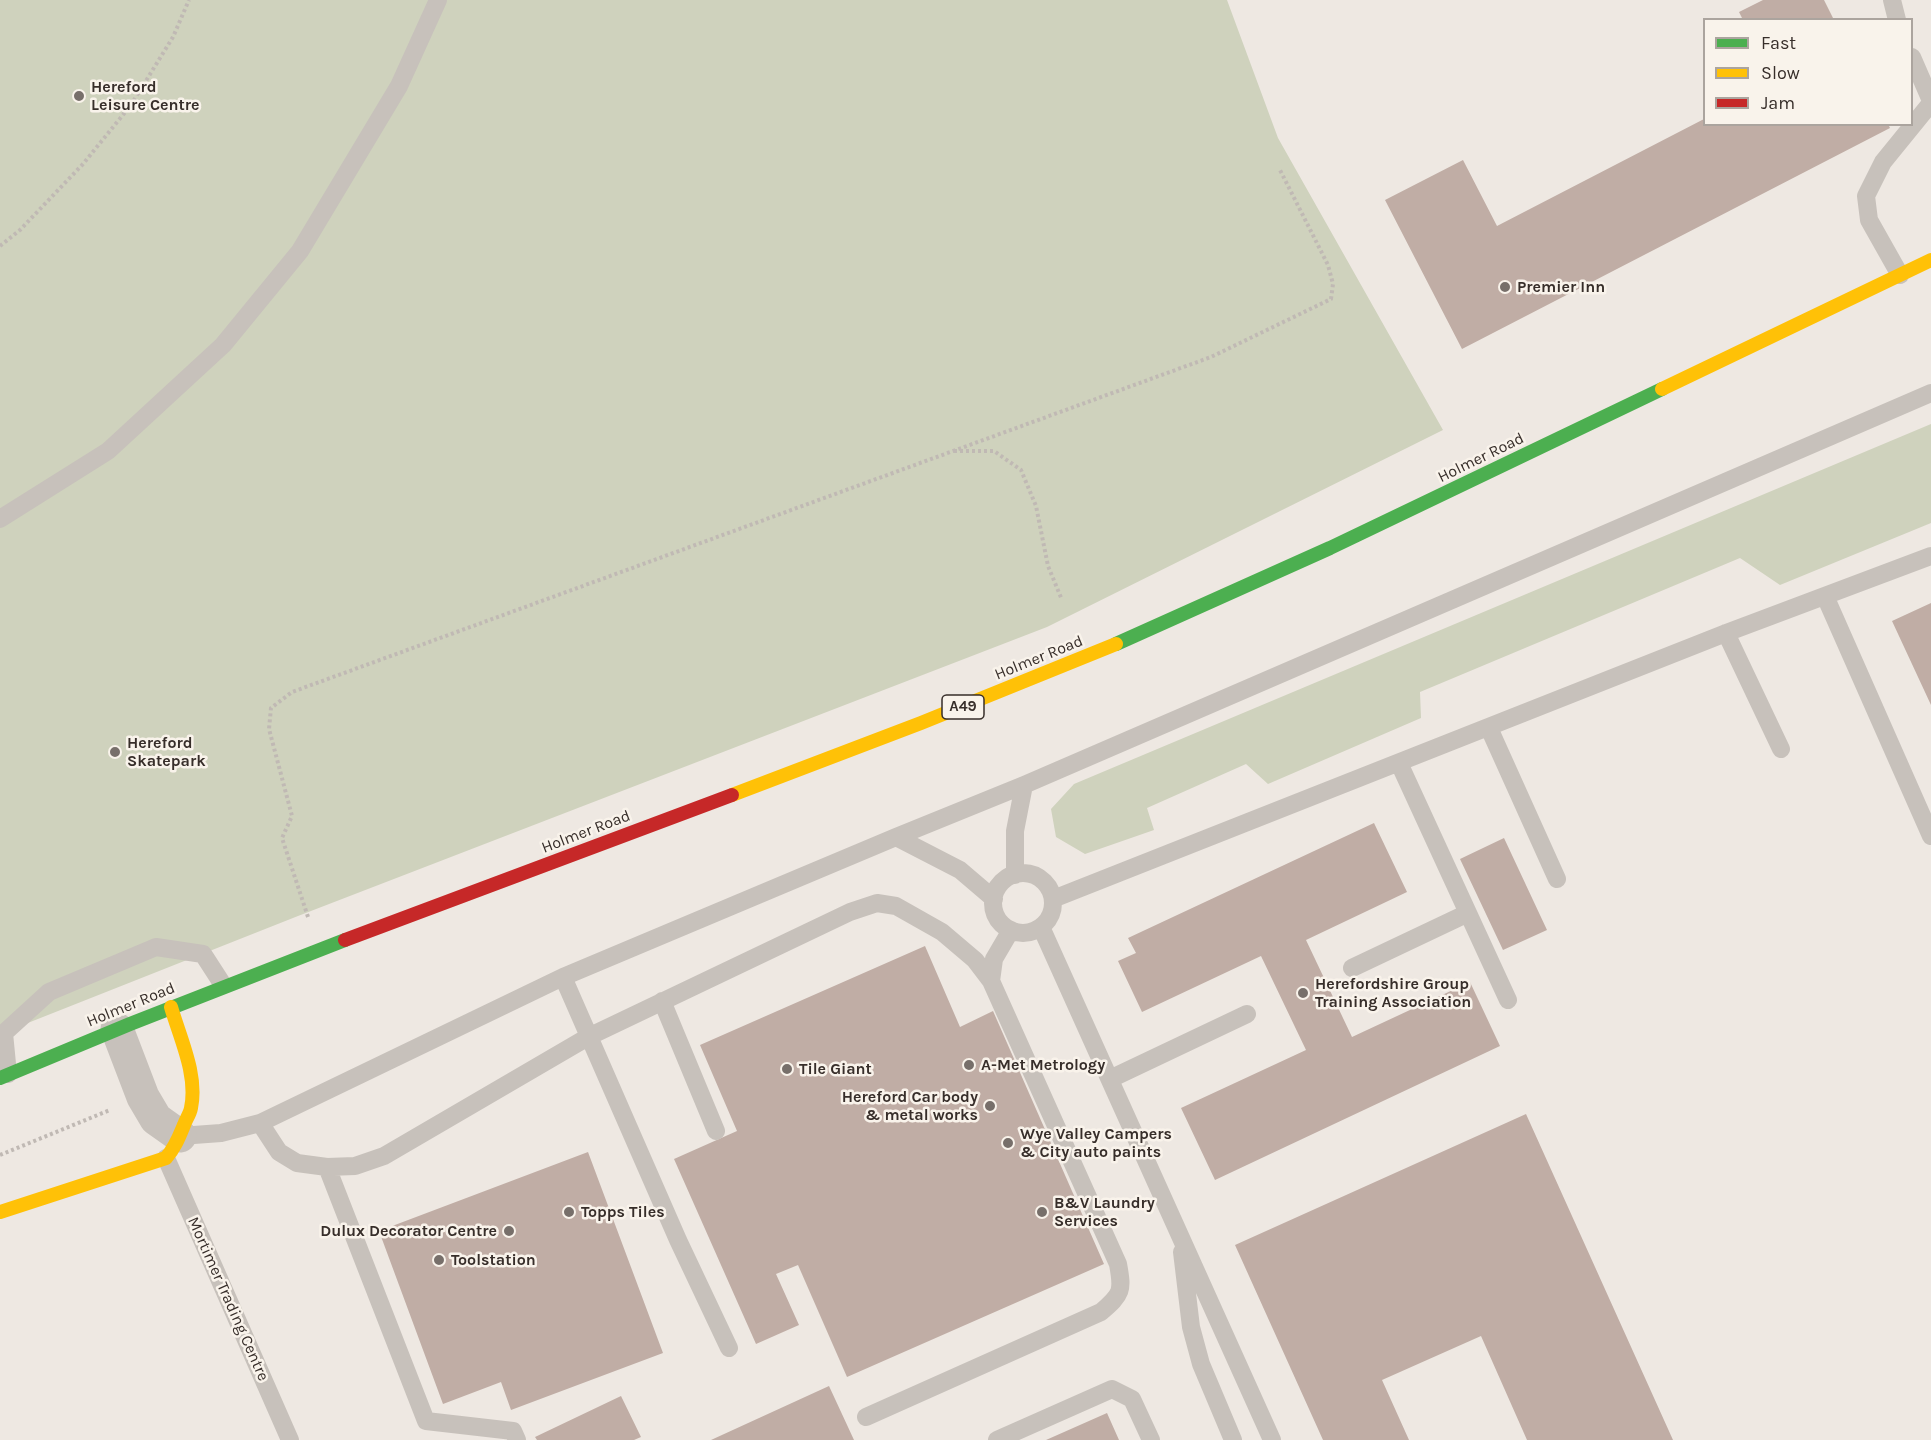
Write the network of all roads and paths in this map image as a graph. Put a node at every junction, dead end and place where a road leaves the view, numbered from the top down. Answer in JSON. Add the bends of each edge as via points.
{"nodes":[{"id":1,"x":189,"y":0,"type":"edge"},
{"id":2,"x":438,"y":0,"type":"edge"},
{"id":3,"x":1892,"y":0,"type":"edge"},
{"id":4,"x":1896,"y":18,"type":"edge"},
{"id":5,"x":1913,"y":62,"type":"edge"},
{"id":6,"x":1931,"y":102,"type":"edge"},
{"id":7,"x":1913,"y":124,"type":"edge"},
{"id":8,"x":1912,"y":126,"type":"edge"},
{"id":9,"x":1280,"y":170,"type":"dead end"},
{"id":10,"x":0,"y":246,"type":"edge"},
{"id":11,"x":1931,"y":260,"type":"edge"},
{"id":12,"x":1900,"y":275,"type":"junction"},
{"id":13,"x":1931,"y":393,"type":"edge"},
{"id":14,"x":951,"y":451,"type":"junction"},
{"id":15,"x":0,"y":519,"type":"edge"},
{"id":16,"x":1931,"y":556,"type":"edge"},
{"id":17,"x":1825,"y":596,"type":"junction"},
{"id":18,"x":1062,"y":600,"type":"dead end"},
{"id":19,"x":1726,"y":633,"type":"junction"},
{"id":20,"x":1489,"y":728,"type":"junction"},
{"id":21,"x":1780,"y":750,"type":"dead end"},
{"id":22,"x":1399,"y":763,"type":"junction"},
{"id":23,"x":1024,"y":785,"type":"junction"},
{"id":24,"x":1931,"y":836,"type":"edge"},
{"id":25,"x":896,"y":837,"type":"junction"},
{"id":26,"x":1015,"y":875,"type":"junction"},
{"id":27,"x":1557,"y":879,"type":"dead end"},
{"id":28,"x":994,"y":899,"type":"junction"},
{"id":29,"x":1053,"y":899,"type":"junction"},
{"id":30,"x":1468,"y":913,"type":"junction"},
{"id":31,"x":1041,"y":927,"type":"junction"},
{"id":32,"x":1011,"y":930,"type":"junction"},
{"id":33,"x":319,"y":949,"type":"junction"},
{"id":34,"x":1352,"y":968,"type":"dead end"},
{"id":35,"x":563,"y":977,"type":"junction"},
{"id":36,"x":990,"y":981,"type":"junction"},
{"id":37,"x":223,"y":986,"type":"junction"},
{"id":38,"x":1508,"y":1000,"type":"dead end"},
{"id":39,"x":662,"y":1001,"type":"junction"},
{"id":40,"x":171,"y":1007,"type":"junction"},
{"id":41,"x":1247,"y":1014,"type":"dead end"},
{"id":42,"x":117,"y":1029,"type":"junction"},
{"id":43,"x":588,"y":1037,"type":"junction"},
{"id":44,"x":4,"y":1076,"type":"edge"},
{"id":45,"x":1110,"y":1079,"type":"junction"},
{"id":46,"x":143,"y":1097,"type":"junction"},
{"id":47,"x":260,"y":1122,"type":"junction"},
{"id":48,"x":716,"y":1131,"type":"dead end"},
{"id":49,"x":173,"y":1147,"type":"junction"},
{"id":50,"x":0,"y":1155,"type":"edge"},
{"id":51,"x":327,"y":1167,"type":"junction"},
{"id":52,"x":1149,"y":1168,"type":"junction"},
{"id":53,"x":0,"y":1212,"type":"edge"},
{"id":54,"x":729,"y":1348,"type":"dead end"},
{"id":55,"x":866,"y":1417,"type":"dead end"},
{"id":56,"x":290,"y":1440,"type":"edge"},
{"id":57,"x":517,"y":1440,"type":"edge"},
{"id":58,"x":997,"y":1440,"type":"edge"},
{"id":59,"x":1151,"y":1440,"type":"edge"},
{"id":60,"x":1233,"y":1440,"type":"edge"},
{"id":61,"x":1272,"y":1440,"type":"edge"}],
"edges":[{"from":1,"to":10,"type":"path","via":[[173,37],[131,105],[83,164]]},
{"from":2,"to":15,"type":"lane","via":[[399,86],[300,251],[223,345],[108,451]]},
{"from":3,"to":4,"type":"lane"},
{"from":5,"to":6,"type":"lane"},
{"from":6,"to":7,"type":"lane"},
{"from":8,"to":12,"type":"lane","via":[[1883,162],[1866,196],[1869,220]]},
{"from":9,"to":14,"type":"path","via":[[1328,265],[1333,284],[1331,299],[1211,357]]},
{"from":11,"to":12,"type":"main road","name":"Holmer Road","number":"A49"},
{"from":12,"to":33,"type":"main road","name":"Holmer Road","number":"A49","via":[[1207,606],[921,724]]},
{"from":13,"to":23,"type":"lane"},
{"from":14,"to":18,"type":"path","via":[[994,451],[1022,470],[1036,506],[1048,566]]},
{"from":14,"to":33,"type":"path","via":[[292,692],[271,708],[269,729],[292,816],[282,838]]},
{"from":16,"to":17,"type":"lane"},
{"from":17,"to":19,"type":"lane"},
{"from":17,"to":24,"type":"lane"},
{"from":19,"to":20,"type":"lane"},
{"from":19,"to":21,"type":"lane"},
{"from":20,"to":22,"type":"lane"},
{"from":20,"to":27,"type":"lane"},
{"from":22,"to":29,"type":"lane"},
{"from":22,"to":30,"type":"lane"},
{"from":23,"to":25,"type":"lane"},
{"from":23,"to":26,"type":"lane","via":[[1015,831]]},
{"from":25,"to":28,"type":"lane","via":[[960,870]]},
{"from":25,"to":35,"type":"lane"},
{"from":26,"to":28,"type":"lane","via":[[997,889]]},
{"from":26,"to":29,"type":"lane","via":[[1025,873],[1040,878]]},
{"from":28,"to":32,"type":"lane","via":[[997,917]]},
{"from":29,"to":31,"type":"lane","via":[[1053,910]]},
{"from":30,"to":34,"type":"lane"},
{"from":30,"to":38,"type":"lane"},
{"from":31,"to":32,"type":"lane","via":[[1024,933]]},
{"from":31,"to":45,"type":"lane"},
{"from":32,"to":36,"type":"lane","via":[[994,959]]},
{"from":33,"to":37,"type":"main road","name":"Holmer Road","number":"A49"},
{"from":35,"to":43,"type":"lane"},
{"from":35,"to":47,"type":"lane"},
{"from":36,"to":39,"type":"lane","via":[[975,960],[942,932],[896,906],[877,903],[850,912]]},
{"from":36,"to":55,"type":"lane","via":[[1118,1264],[1122,1285],[1116,1299],[1101,1312]]},
{"from":37,"to":40,"type":"main road","name":"Holmer Road","number":"A49"},
{"from":37,"to":44,"type":"lane","via":[[203,954],[156,947],[49,992],[4,1033]]},
{"from":39,"to":43,"type":"lane"},
{"from":39,"to":48,"type":"lane"},
{"from":40,"to":42,"type":"main road","name":"Holmer Road","number":"A49"},
{"from":40,"to":49,"type":"main road","via":[[192,1087],[191,1108]]},
{"from":41,"to":45,"type":"lane"},
{"from":42,"to":44,"type":"main road","name":"Holmer Road","number":"A49"},
{"from":42,"to":46,"type":"street"},
{"from":43,"to":51,"type":"lane","via":[[384,1156],[355,1166]]},
{"from":43,"to":54,"type":"lane"},
{"from":45,"to":52,"type":"lane"},
{"from":46,"to":49,"type":"street"},
{"from":46,"to":50,"type":"path"},
{"from":47,"to":49,"type":"lane"},
{"from":47,"to":51,"type":"lane","via":[[279,1152],[297,1163]]},
{"from":49,"to":53,"type":"main road"},
{"from":49,"to":56,"type":"lane","name":"Mortimer Trading Centre"},
{"from":51,"to":57,"type":"lane","via":[[426,1421],[513,1431]]},
{"from":52,"to":60,"type":"lane","via":[[1182,1252],[1191,1327],[1201,1364]]},
{"from":52,"to":61,"type":"lane"},
{"from":58,"to":59,"type":"lane","via":[[1112,1389],[1132,1399]]}]}
